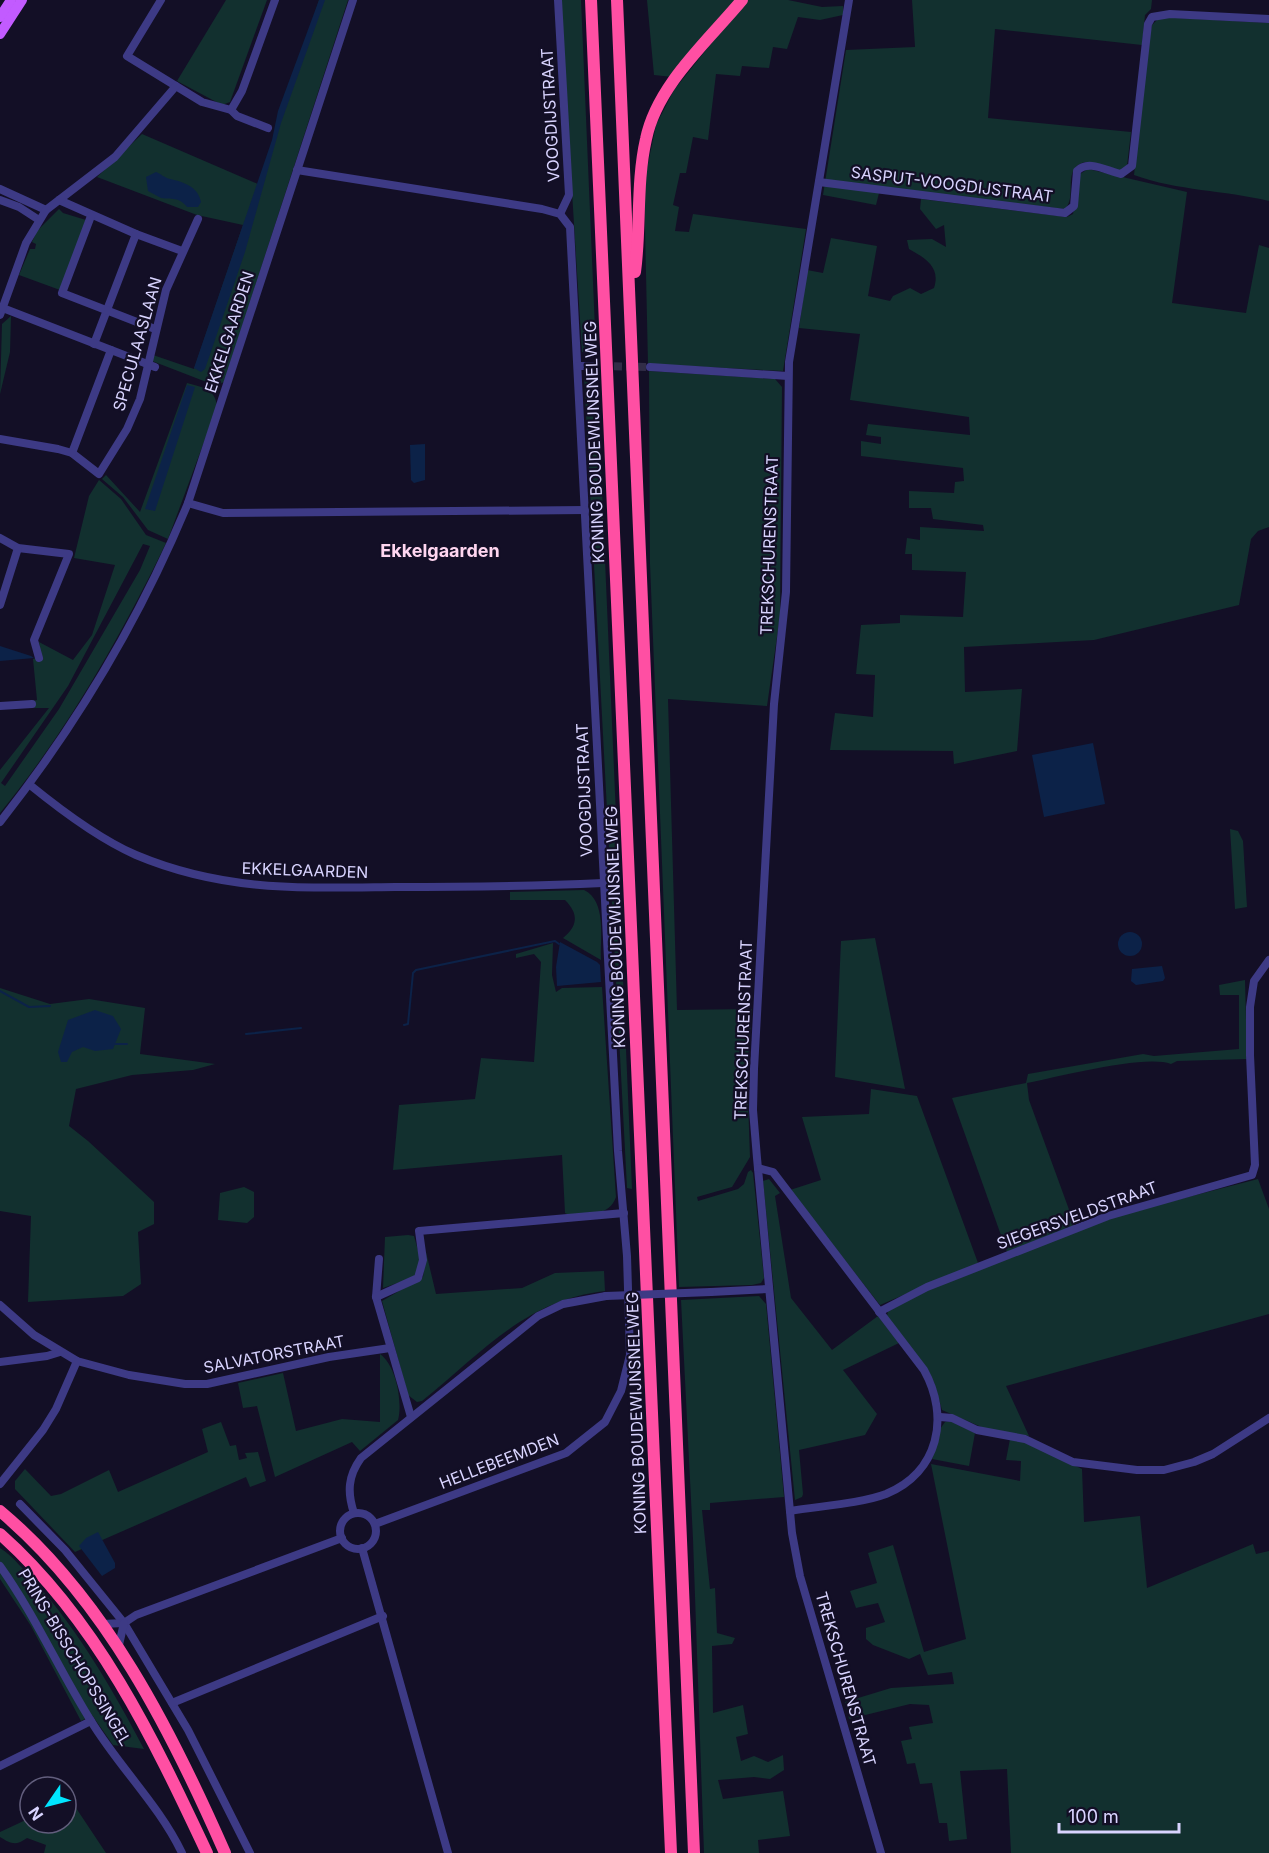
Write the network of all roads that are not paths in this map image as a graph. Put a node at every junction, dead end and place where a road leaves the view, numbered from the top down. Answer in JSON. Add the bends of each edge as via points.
{"nodes":[{"id":1,"x":11,"y":0,"type":"edge"},
{"id":2,"x":22,"y":0,"type":"edge"},
{"id":3,"x":161,"y":0,"type":"edge"},
{"id":4,"x":275,"y":0,"type":"edge"},
{"id":5,"x":353,"y":0,"type":"edge"},
{"id":6,"x":558,"y":0,"type":"edge"},
{"id":7,"x":591,"y":0,"type":"edge"},
{"id":8,"x":617,"y":0,"type":"edge"},
{"id":9,"x":742,"y":0,"type":"edge"},
{"id":10,"x":849,"y":0,"type":"edge"},
{"id":11,"x":0,"y":17,"type":"edge"},
{"id":12,"x":1269,"y":19,"type":"edge"},
{"id":13,"x":0,"y":34,"type":"edge"},
{"id":14,"x":176,"y":86,"type":"junction"},
{"id":15,"x":231,"y":110,"type":"junction"},
{"id":16,"x":268,"y":128,"type":"dead end"},
{"id":17,"x":297,"y":170,"type":"junction"},
{"id":18,"x":819,"y":182,"type":"junction"},
{"id":19,"x":0,"y":189,"type":"edge"},
{"id":20,"x":0,"y":200,"type":"edge"},
{"id":21,"x":59,"y":200,"type":"junction"},
{"id":22,"x":46,"y":210,"type":"junction"},
{"id":23,"x":560,"y":214,"type":"junction"},
{"id":24,"x":91,"y":216,"type":"junction"},
{"id":25,"x":198,"y":219,"type":"dead end"},
{"id":26,"x":39,"y":220,"type":"junction"},
{"id":27,"x":136,"y":234,"type":"junction"},
{"id":28,"x":182,"y":251,"type":"junction"},
{"id":29,"x":631,"y":300,"type":"junction"},
{"id":30,"x":0,"y":310,"type":"edge"},
{"id":31,"x":107,"y":311,"type":"junction"},
{"id":32,"x":155,"y":329,"type":"junction"},
{"id":33,"x":94,"y":344,"type":"junction"},
{"id":34,"x":111,"y":350,"type":"junction"},
{"id":35,"x":151,"y":365,"type":"junction"},
{"id":36,"x":578,"y":366,"type":"junction"},
{"id":37,"x":595,"y":366,"type":"tunnel mouth"},
{"id":38,"x":650,"y":367,"type":"tunnel mouth"},
{"id":39,"x":788,"y":376,"type":"junction"},
{"id":40,"x":0,"y":439,"type":"edge"},
{"id":41,"x":72,"y":453,"type":"junction"},
{"id":42,"x":188,"y":503,"type":"junction"},
{"id":43,"x":585,"y":510,"type":"junction"},
{"id":44,"x":0,"y":538,"type":"edge"},
{"id":45,"x":18,"y":548,"type":"junction"},
{"id":46,"x":0,"y":605,"type":"edge"},
{"id":47,"x":39,"y":658,"type":"dead end"},
{"id":48,"x":32,"y":704,"type":"dead end"},
{"id":49,"x":0,"y":706,"type":"edge"},
{"id":50,"x":30,"y":785,"type":"junction"},
{"id":51,"x":0,"y":822,"type":"edge"},
{"id":52,"x":603,"y":883,"type":"junction"},
{"id":53,"x":1269,"y":960,"type":"edge"},
{"id":54,"x":758,"y":1168,"type":"junction"},
{"id":55,"x":624,"y":1213,"type":"junction"},
{"id":56,"x":380,"y":1259,"type":"dead end"},
{"id":57,"x":769,"y":1288,"type":"junction"},
{"id":58,"x":376,"y":1297,"type":"junction"},
{"id":59,"x":0,"y":1305,"type":"edge"},
{"id":60,"x":879,"y":1312,"type":"junction"},
{"id":61,"x":390,"y":1348,"type":"junction"},
{"id":62,"x":60,"y":1352,"type":"junction"},
{"id":63,"x":77,"y":1361,"type":"junction"},
{"id":64,"x":0,"y":1362,"type":"edge"},
{"id":65,"x":411,"y":1417,"type":"junction"},
{"id":66,"x":940,"y":1417,"type":"junction"},
{"id":67,"x":1269,"y":1418,"type":"edge"},
{"id":68,"x":0,"y":1484,"type":"edge"},
{"id":69,"x":20,"y":1504,"type":"dead end"},
{"id":70,"x":0,"y":1511,"type":"edge"},
{"id":71,"x":790,"y":1511,"type":"junction"},
{"id":72,"x":354,"y":1514,"type":"junction"},
{"id":73,"x":375,"y":1524,"type":"junction"},
{"id":74,"x":3,"y":1538,"type":"edge"},
{"id":75,"x":342,"y":1538,"type":"junction"},
{"id":76,"x":362,"y":1548,"type":"junction"},
{"id":77,"x":0,"y":1566,"type":"edge"},
{"id":78,"x":383,"y":1616,"type":"junction"},
{"id":79,"x":124,"y":1623,"type":"junction"},
{"id":80,"x":102,"y":1624,"type":"junction"},
{"id":81,"x":118,"y":1649,"type":"junction"},
{"id":82,"x":172,"y":1703,"type":"junction"},
{"id":83,"x":91,"y":1721,"type":"junction"},
{"id":84,"x":0,"y":1766,"type":"edge"},
{"id":85,"x":182,"y":1853,"type":"edge"},
{"id":86,"x":207,"y":1853,"type":"edge"},
{"id":87,"x":225,"y":1853,"type":"edge"},
{"id":88,"x":250,"y":1853,"type":"edge"},
{"id":89,"x":448,"y":1853,"type":"edge"},
{"id":90,"x":671,"y":1853,"type":"edge"},
{"id":91,"x":694,"y":1853,"type":"edge"},
{"id":92,"x":881,"y":1853,"type":"edge"}],
"edges":[{"from":1,"to":11,"type":"main road"},
{"from":2,"to":13,"type":"main road"},
{"from":3,"to":14,"type":"street","via":[[127,56]]},
{"from":4,"to":15,"type":"street","via":[[242,91]]},
{"from":5,"to":17,"type":"street","name":"EKKELGAARDEN"},
{"from":6,"to":23,"type":"street","name":"VOOGDIJSTRAAT","via":[[569,195]]},
{"from":7,"to":90,"type":"highway","name":"KONING BOUDEWIJNSNELWEG"},
{"from":8,"to":29,"type":"highway"},
{"from":9,"to":29,"type":"highway","via":[[678,76],[652,120],[638,198],[638,254]]},
{"from":10,"to":18,"type":"street","name":"TREKSCHURENSTRAAT"},
{"from":12,"to":18,"type":"street","name":"SASPUT-VOOGDIJSTRAAT","via":[[1170,14],[1152,17],[1148,24],[1132,166],[1121,174],[1087,165],[1080,167],[1074,206],[1065,213]]},
{"from":14,"to":15,"type":"street","via":[[202,102]]},
{"from":14,"to":21,"type":"street","via":[[115,157]]},
{"from":15,"to":16,"type":"street"},
{"from":17,"to":23,"type":"street"},
{"from":17,"to":42,"type":"street","name":"EKKELGAARDEN"},
{"from":18,"to":39,"type":"street","name":"TREKSCHURENSTRAAT"},
{"from":19,"to":22,"type":"street"},
{"from":20,"to":26,"type":"street"},
{"from":21,"to":22,"type":"street"},
{"from":21,"to":24,"type":"street"},
{"from":22,"to":26,"type":"street"},
{"from":23,"to":36,"type":"street","name":"VOOGDIJSTRAAT","via":[[570,227]]},
{"from":24,"to":27,"type":"street"},
{"from":24,"to":31,"type":"street","via":[[62,293]]},
{"from":25,"to":28,"type":"street","name":"SPECULAASLAAN"},
{"from":26,"to":30,"type":"street"},
{"from":27,"to":28,"type":"street"},
{"from":27,"to":31,"type":"street"},
{"from":28,"to":32,"type":"street","name":"SPECULAASLAAN"},
{"from":29,"to":91,"type":"highway"},
{"from":30,"to":33,"type":"street"},
{"from":31,"to":32,"type":"street"},
{"from":31,"to":33,"type":"street"},
{"from":32,"to":35,"type":"street","name":"SPECULAASLAAN"},
{"from":33,"to":34,"type":"street"},
{"from":34,"to":35,"type":"street"},
{"from":34,"to":41,"type":"street"},
{"from":35,"to":41,"type":"street","name":"SPECULAASLAAN","via":[[128,429],[99,474]]},
{"from":36,"to":37,"type":"street"},
{"from":36,"to":43,"type":"street","name":"VOOGDIJSTRAAT"},
{"from":38,"to":39,"type":"street"},
{"from":39,"to":54,"type":"street","name":"TREKSCHURENSTRAAT","via":[[786,592],[774,704],[754,1061]]},
{"from":40,"to":41,"type":"street"},
{"from":42,"to":43,"type":"street","via":[[223,513]]},
{"from":42,"to":50,"type":"street","name":"EKKELGAARDEN","via":[[126,636]]},
{"from":43,"to":52,"type":"street","name":"VOOGDIJSTRAAT"},
{"from":44,"to":45,"type":"street"},
{"from":45,"to":46,"type":"street"},
{"from":45,"to":47,"type":"street","via":[[69,554],[34,640]]},
{"from":48,"to":49,"type":"street"},
{"from":50,"to":51,"type":"street","name":"EKKELGAARDEN"},
{"from":50,"to":52,"type":"street","name":"EKKELGAARDEN","via":[[134,855],[219,882],[296,888]]},
{"from":52,"to":55,"type":"street","name":"VOOGDIJSTRAAT"},
{"from":53,"to":60,"type":"street","name":"SIEGERSVELDSTRAAT","via":[[1254,981],[1251,1007],[1255,1165],[1252,1175],[1108,1216],[927,1287]]},
{"from":54,"to":57,"type":"street","name":"TREKSCHURENSTRAAT"},
{"from":54,"to":60,"type":"street","via":[[773,1172]]},
{"from":55,"to":58,"type":"street","via":[[419,1231],[423,1260],[418,1278]]},
{"from":55,"to":73,"type":"street","name":"HELLEBEEMDEN","via":[[630,1355],[621,1391],[605,1422],[566,1453]]},
{"from":56,"to":58,"type":"street"},
{"from":57,"to":65,"type":"street","bridge":true,"via":[[606,1296],[563,1304],[538,1316]]},
{"from":57,"to":71,"type":"street","name":"TREKSCHURENSTRAAT"},
{"from":58,"to":61,"type":"street"},
{"from":59,"to":62,"type":"street","name":"SALVATORSTRAAT"},
{"from":60,"to":66,"type":"street","via":[[924,1370]]},
{"from":61,"to":63,"type":"street","name":"SALVATORSTRAAT","via":[[207,1384],[162,1381]]},
{"from":61,"to":65,"type":"street"},
{"from":62,"to":63,"type":"street","name":"SALVATORSTRAAT"},
{"from":62,"to":64,"type":"street"},
{"from":63,"to":68,"type":"street","via":[[43,1430]]},
{"from":65,"to":72,"type":"street","via":[[361,1458],[351,1472],[349,1498]]},
{"from":66,"to":67,"type":"street","via":[[952,1418],[977,1430],[1025,1438],[1073,1462],[1137,1470],[1164,1470],[1194,1462]]},
{"from":66,"to":71,"type":"street","via":[[926,1460],[913,1476],[894,1489],[874,1497]]},
{"from":69,"to":79,"type":"street","via":[[65,1550]]},
{"from":70,"to":80,"type":"highway","name":"PRINS-BISSCHOPSSINGEL","via":[[66,1578]]},
{"from":71,"to":92,"type":"street","name":"TREKSCHURENSTRAAT","via":[[800,1576]]},
{"from":72,"to":73,"type":"street","via":[[362,1513]]},
{"from":72,"to":75,"type":"street","via":[[342,1523]]},
{"from":73,"to":76,"type":"street","via":[[374,1539]]},
{"from":74,"to":86,"type":"highway","name":"PRINS-BISSCHOPSSINGEL","via":[[50,1586],[95,1643],[139,1714]]},
{"from":75,"to":76,"type":"street","via":[[351,1547]]},
{"from":75,"to":79,"type":"street","via":[[136,1615]]},
{"from":76,"to":78,"type":"street"},
{"from":77,"to":83,"type":"street","name":"PRINS-BISSCHOPSSINGEL","via":[[28,1606]]},
{"from":78,"to":82,"type":"street"},
{"from":78,"to":89,"type":"street"},
{"from":79,"to":80,"type":"street"},
{"from":79,"to":81,"type":"street"},
{"from":79,"to":82,"type":"street"},
{"from":80,"to":81,"type":"highway","name":"PRINS-BISSCHOPSSINGEL"},
{"from":81,"to":87,"type":"highway","name":"PRINS-BISSCHOPSSINGEL","via":[[176,1750]]},
{"from":82,"to":88,"type":"street"},
{"from":83,"to":84,"type":"street"},
{"from":83,"to":85,"type":"street","name":"PRINS-BISSCHOPSSINGEL","via":[[166,1824]]}]}
